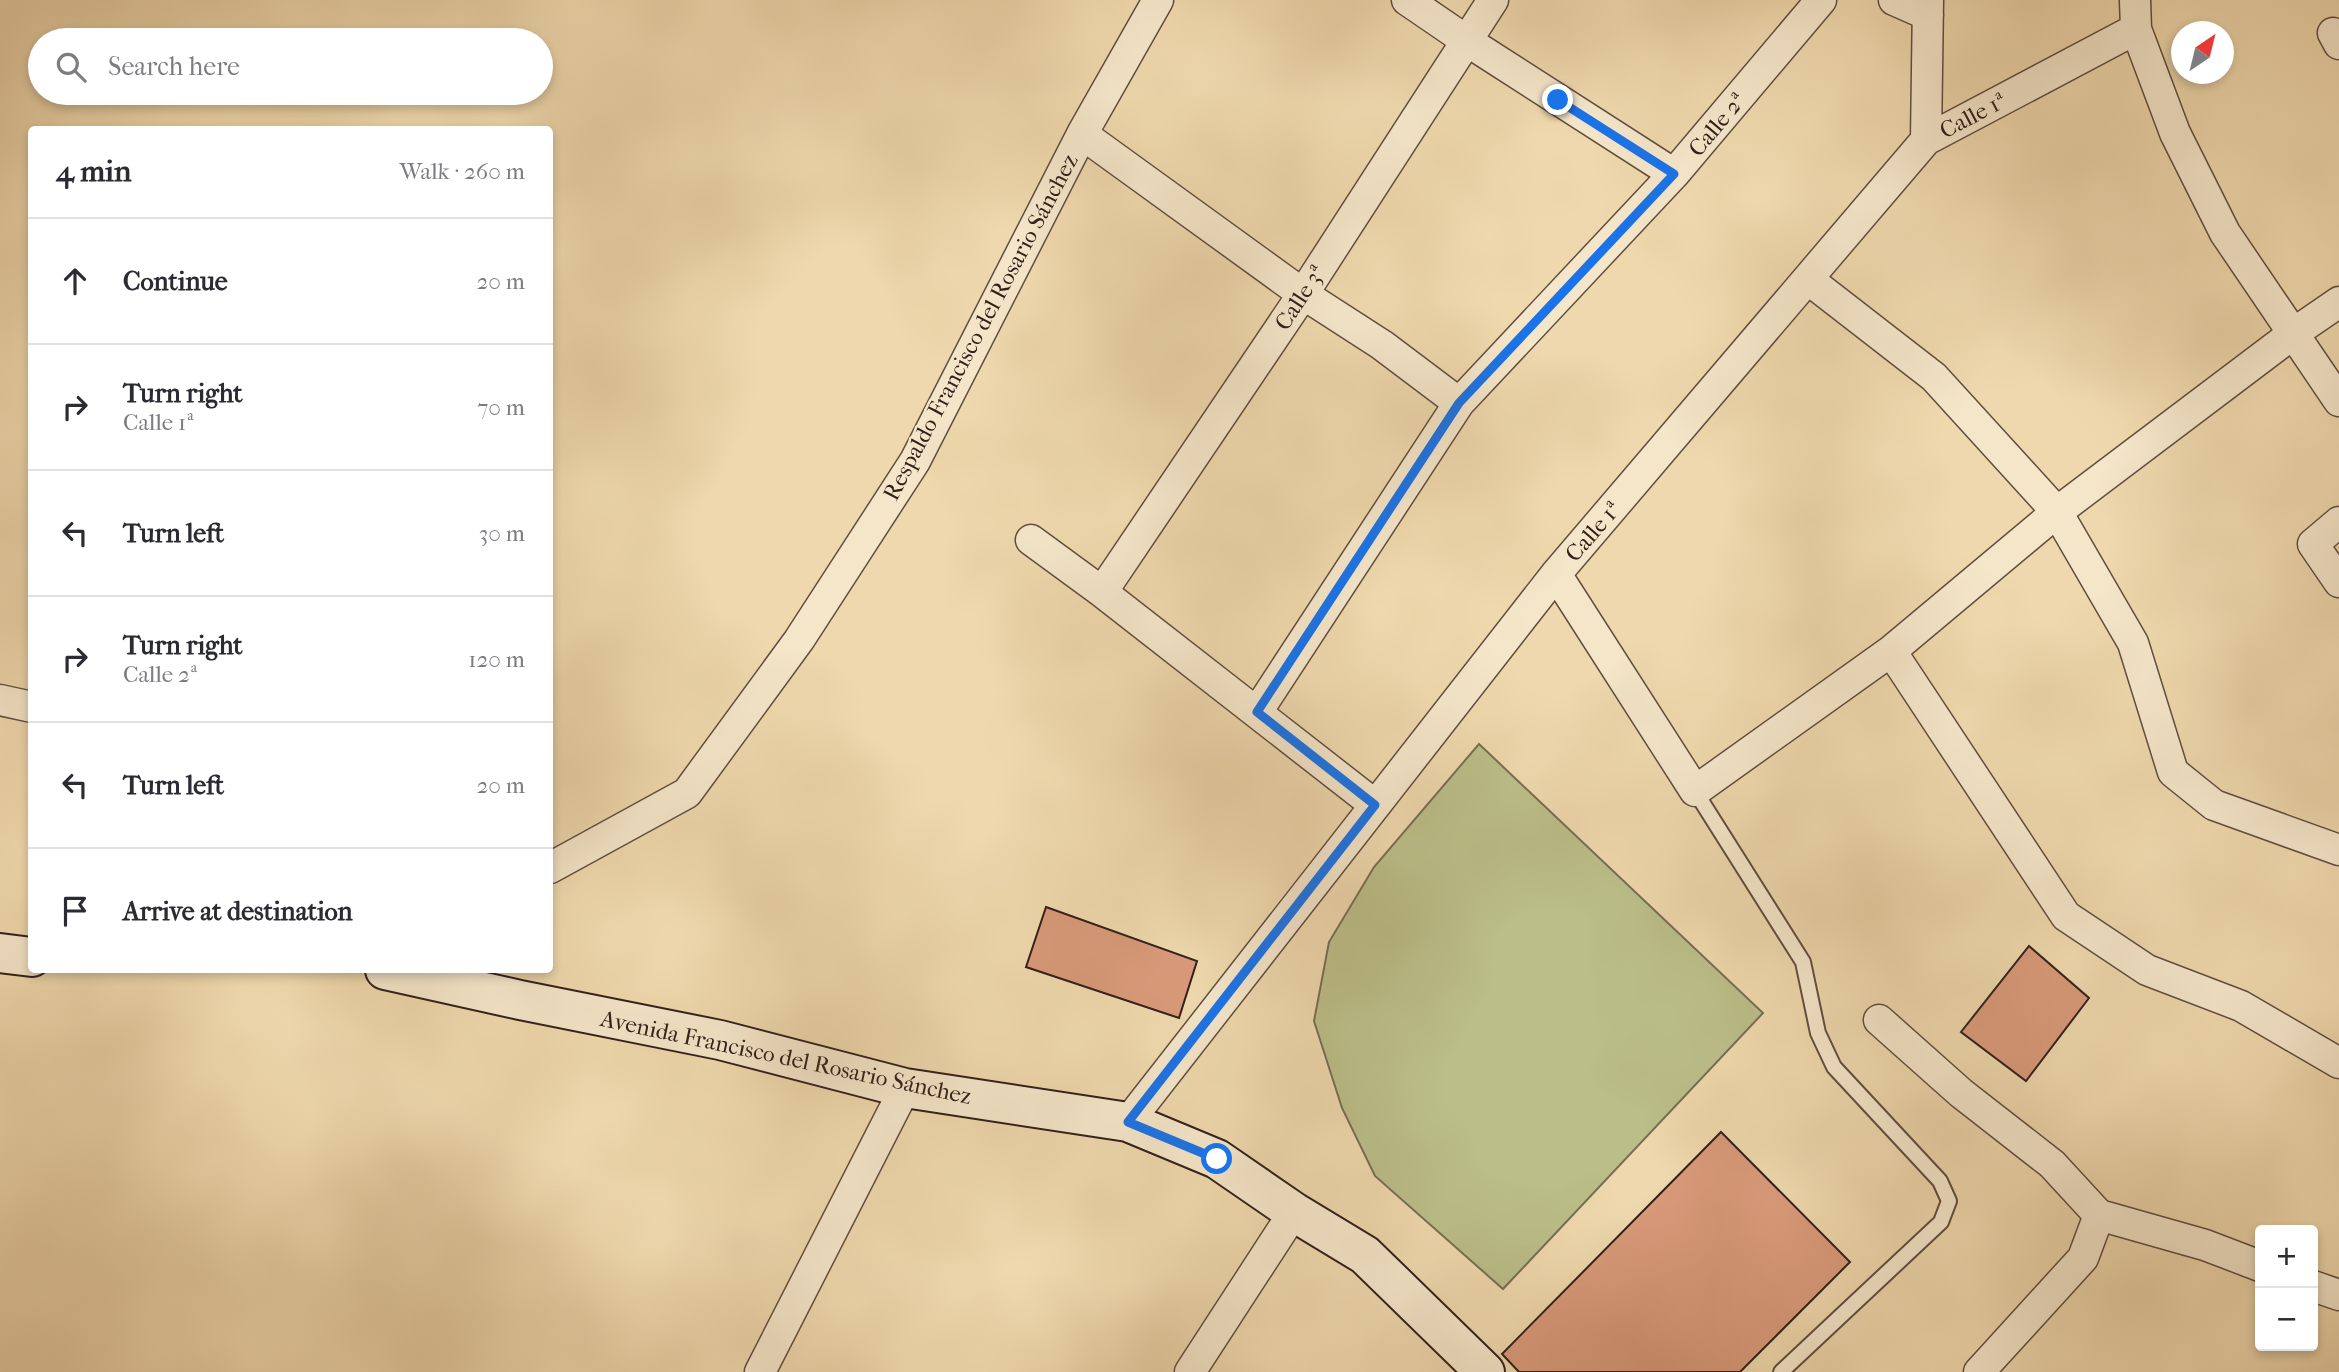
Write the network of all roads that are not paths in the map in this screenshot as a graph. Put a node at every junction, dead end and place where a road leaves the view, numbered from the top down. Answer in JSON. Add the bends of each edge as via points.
{"nodes":[{"id":1,"x":1158,"y":0,"type":"edge"},
{"id":2,"x":1407,"y":0,"type":"edge"},
{"id":3,"x":1493,"y":0,"type":"edge"},
{"id":4,"x":1821,"y":0,"type":"edge"},
{"id":5,"x":1894,"y":0,"type":"edge"},
{"id":6,"x":1928,"y":8,"type":"edge"},
{"id":7,"x":2135,"y":14,"type":"edge"},
{"id":8,"x":1467,"y":41,"type":"junction"},
{"id":9,"x":1082,"y":134,"type":"junction"},
{"id":10,"x":1926,"y":140,"type":"junction"},
{"id":11,"x":1674,"y":174,"type":"junction"},
{"id":12,"x":1809,"y":280,"type":"junction"},
{"id":13,"x":1303,"y":294,"type":"junction"},
{"id":14,"x":2339,"y":302,"type":"edge"},
{"id":15,"x":2294,"y":333,"type":"junction"},
{"id":16,"x":2339,"y":401,"type":"edge"},
{"id":17,"x":1459,"y":403,"type":"junction"},
{"id":18,"x":2057,"y":512,"type":"junction"},
{"id":19,"x":2339,"y":522,"type":"edge"},
{"id":20,"x":1031,"y":540,"type":"dead end"},
{"id":21,"x":1556,"y":574,"type":"junction"},
{"id":22,"x":2339,"y":582,"type":"edge"},
{"id":23,"x":1102,"y":592,"type":"junction"},
{"id":24,"x":1891,"y":651,"type":"junction"},
{"id":25,"x":0,"y":700,"type":"edge"},
{"id":26,"x":28,"y":705,"type":"edge"},
{"id":27,"x":1257,"y":712,"type":"junction"},
{"id":28,"x":1695,"y":791,"type":"junction"},
{"id":29,"x":1375,"y":805,"type":"junction"},
{"id":30,"x":2339,"y":850,"type":"edge"},
{"id":31,"x":553,"y":866,"type":"edge"},
{"id":32,"x":0,"y":953,"type":"edge"},
{"id":33,"x":28,"y":956,"type":"edge"},
{"id":34,"x":398,"y":973,"type":"edge"},
{"id":35,"x":1879,"y":1020,"type":"dead end"},
{"id":36,"x":2339,"y":1063,"type":"edge"},
{"id":37,"x":905,"y":1088,"type":"junction"},
{"id":38,"x":1128,"y":1122,"type":"junction"},
{"id":39,"x":1293,"y":1212,"type":"junction"},
{"id":40,"x":2099,"y":1215,"type":"junction"},
{"id":41,"x":2255,"y":1264,"type":"edge"},
{"id":42,"x":760,"y":1372,"type":"edge"},
{"id":43,"x":1190,"y":1372,"type":"edge"},
{"id":44,"x":1485,"y":1372,"type":"edge"},
{"id":45,"x":1781,"y":1372,"type":"edge"},
{"id":46,"x":1979,"y":1372,"type":"edge"}],
"edges":[{"from":1,"to":9,"type":"street","name":"Respaldo Francisco del Rosario Sánchez"},
{"from":2,"to":8,"type":"street"},
{"from":3,"to":8,"type":"street","name":"Calle 3ª"},
{"from":4,"to":11,"type":"street","name":"Calle 2ª"},
{"from":5,"to":6,"type":"street"},
{"from":6,"to":10,"type":"street"},
{"from":7,"to":10,"type":"street","name":"Calle 1ª"},
{"from":7,"to":15,"type":"street","via":[[2175,133],[2225,233]]},
{"from":8,"to":11,"type":"street"},
{"from":8,"to":13,"type":"street","name":"Calle 3ª"},
{"from":9,"to":13,"type":"street"},
{"from":9,"to":31,"type":"street","name":"Respaldo Francisco del Rosario Sánchez","via":[[915,461],[799,640],[687,793]]},
{"from":10,"to":12,"type":"street","name":"Calle 1ª"},
{"from":11,"to":17,"type":"street","name":"Calle 2ª"},
{"from":12,"to":18,"type":"street","via":[[1934,377]]},
{"from":12,"to":21,"type":"street","name":"Calle 1ª"},
{"from":13,"to":17,"type":"street"},
{"from":13,"to":23,"type":"street","name":"Calle 3ª"},
{"from":14,"to":15,"type":"street"},
{"from":15,"to":16,"type":"street"},
{"from":15,"to":18,"type":"street"},
{"from":17,"to":27,"type":"street","name":"Calle 2ª"},
{"from":18,"to":24,"type":"street"},
{"from":18,"to":30,"type":"street","via":[[2133,643],[2173,772],[2214,805]]},
{"from":19,"to":22,"type":"street","via":[[2313,544]]},
{"from":20,"to":23,"type":"street"},
{"from":21,"to":28,"type":"street"},
{"from":21,"to":29,"type":"street","name":"Calle 1ª"},
{"from":23,"to":27,"type":"street"},
{"from":24,"to":28,"type":"street"},
{"from":24,"to":36,"type":"street","via":[[2066,916],[2147,970],[2241,1006]]},
{"from":25,"to":26,"type":"street"},
{"from":27,"to":29,"type":"street"},
{"from":28,"to":45,"type":"lane","via":[[1803,962],[1818,1033],[1834,1067],[1940,1181],[1949,1201],[1941,1222]]},
{"from":29,"to":38,"type":"street","name":"Calle 1ª"},
{"from":32,"to":33,"type":"main road"},
{"from":34,"to":37,"type":"main road","name":"Avenida Francisco del Rosario Sánchez","via":[[720,1040]]},
{"from":35,"to":40,"type":"street","via":[[2052,1164]]},
{"from":37,"to":38,"type":"main road","name":"Avenida Francisco del Rosario Sánchez"},
{"from":37,"to":42,"type":"street"},
{"from":38,"to":39,"type":"main road","name":"Avenida Francisco del Rosario Sánchez","via":[[1217,1159]]},
{"from":39,"to":43,"type":"street"},
{"from":39,"to":44,"type":"main road","name":"Avenida Francisco del Rosario Sánchez","via":[[1365,1255]]},
{"from":40,"to":41,"type":"street"},
{"from":40,"to":46,"type":"street","via":[[2083,1258]]}]}
